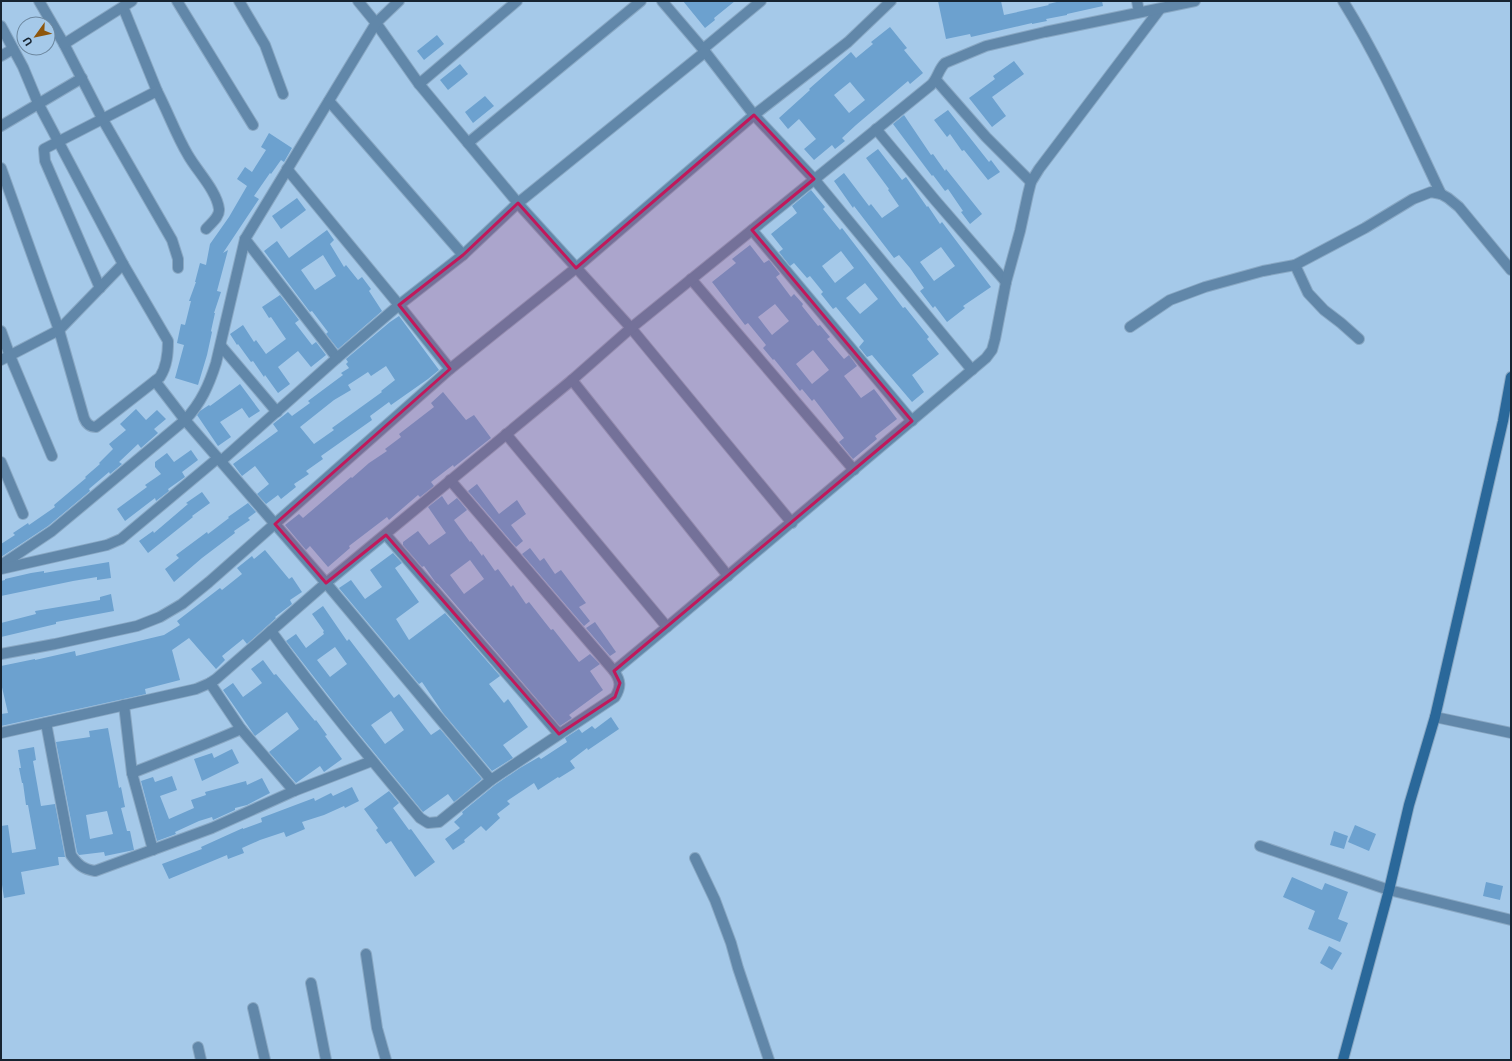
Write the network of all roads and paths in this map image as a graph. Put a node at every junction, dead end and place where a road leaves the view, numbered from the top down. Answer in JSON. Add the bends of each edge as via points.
{"nodes":[{"id":1,"x":39,"y":1,"type":"edge"},
{"id":2,"x":132,"y":1,"type":"edge"},
{"id":3,"x":177,"y":1,"type":"edge"},
{"id":4,"x":239,"y":1,"type":"edge"},
{"id":5,"x":358,"y":1,"type":"edge"},
{"id":6,"x":399,"y":1,"type":"edge"},
{"id":7,"x":517,"y":1,"type":"edge"},
{"id":8,"x":641,"y":1,"type":"edge"},
{"id":9,"x":662,"y":1,"type":"edge"},
{"id":10,"x":761,"y":1,"type":"edge"},
{"id":11,"x":891,"y":1,"type":"edge"},
{"id":12,"x":1137,"y":1,"type":"edge"},
{"id":13,"x":1195,"y":1,"type":"edge"},
{"id":14,"x":1343,"y":1,"type":"edge"},
{"id":15,"x":123,"y":7,"type":"junction"},
{"id":16,"x":1160,"y":9,"type":"junction"},
{"id":17,"x":1139,"y":12,"type":"junction"},
{"id":18,"x":376,"y":23,"type":"junction"},
{"id":19,"x":1,"y":26,"type":"edge"},
{"id":20,"x":64,"y":44,"type":"junction"},
{"id":21,"x":13,"y":49,"type":"junction"},
{"id":22,"x":704,"y":51,"type":"junction"},
{"id":23,"x":1,"y":56,"type":"edge"},
{"id":24,"x":82,"y":78,"type":"junction"},
{"id":25,"x":936,"y":80,"type":"junction"},
{"id":26,"x":419,"y":84,"type":"junction"},
{"id":27,"x":158,"y":91,"type":"junction"},
{"id":28,"x":283,"y":94,"type":"dead end"},
{"id":29,"x":329,"y":101,"type":"junction"},
{"id":30,"x":38,"y":103,"type":"junction"},
{"id":31,"x":754,"y":115,"type":"junction"},
{"id":32,"x":102,"y":120,"type":"junction"},
{"id":33,"x":253,"y":125,"type":"dead end"},
{"id":34,"x":1,"y":126,"type":"edge"},
{"id":35,"x":876,"y":129,"type":"junction"},
{"id":36,"x":59,"y":141,"type":"junction"},
{"id":37,"x":468,"y":143,"type":"junction"},
{"id":38,"x":1,"y":168,"type":"edge"},
{"id":39,"x":287,"y":169,"type":"junction"},
{"id":40,"x":814,"y":179,"type":"junction"},
{"id":41,"x":1031,"y":182,"type":"junction"},
{"id":42,"x":1441,"y":194,"type":"junction"},
{"id":43,"x":518,"y":203,"type":"junction"},
{"id":44,"x":206,"y":229,"type":"dead end"},
{"id":45,"x":752,"y":230,"type":"junction"},
{"id":46,"x":245,"y":239,"type":"junction"},
{"id":47,"x":463,"y":255,"type":"junction"},
{"id":48,"x":123,"y":264,"type":"junction"},
{"id":49,"x":1295,"y":266,"type":"junction"},
{"id":50,"x":178,"y":268,"type":"dead end"},
{"id":51,"x":576,"y":268,"type":"junction"},
{"id":52,"x":1511,"y":270,"type":"edge"},
{"id":53,"x":691,"y":279,"type":"junction"},
{"id":54,"x":1006,"y":282,"type":"junction"},
{"id":55,"x":100,"y":288,"type":"junction"},
{"id":56,"x":399,"y":305,"type":"junction"},
{"id":57,"x":1130,"y":327,"type":"dead end"},
{"id":58,"x":631,"y":328,"type":"junction"},
{"id":59,"x":59,"y":330,"type":"junction"},
{"id":60,"x":1,"y":331,"type":"edge"},
{"id":61,"x":1359,"y":339,"type":"dead end"},
{"id":62,"x":221,"y":346,"type":"junction"},
{"id":63,"x":5,"y":358,"type":"edge"},
{"id":64,"x":337,"y":358,"type":"junction"},
{"id":65,"x":450,"y":369,"type":"junction"},
{"id":66,"x":972,"y":370,"type":"junction"},
{"id":67,"x":1511,"y":377,"type":"edge"},
{"id":68,"x":572,"y":380,"type":"junction"},
{"id":69,"x":155,"y":381,"type":"junction"},
{"id":70,"x":277,"y":412,"type":"junction"},
{"id":71,"x":185,"y":420,"type":"junction"},
{"id":72,"x":912,"y":421,"type":"junction"},
{"id":73,"x":506,"y":434,"type":"junction"},
{"id":74,"x":52,"y":456,"type":"dead end"},
{"id":75,"x":220,"y":459,"type":"junction"},
{"id":76,"x":1,"y":462,"type":"edge"},
{"id":77,"x":854,"y":470,"type":"junction"},
{"id":78,"x":450,"y":480,"type":"junction"},
{"id":79,"x":24,"y":514,"type":"dead end"},
{"id":80,"x":792,"y":523,"type":"junction"},
{"id":81,"x":275,"y":524,"type":"junction"},
{"id":82,"x":386,"y":535,"type":"junction"},
{"id":83,"x":1,"y":565,"type":"edge"},
{"id":84,"x":1,"y":569,"type":"edge"},
{"id":85,"x":728,"y":576,"type":"junction"},
{"id":86,"x":326,"y":583,"type":"junction"},
{"id":87,"x":666,"y":627,"type":"junction"},
{"id":88,"x":271,"y":631,"type":"junction"},
{"id":89,"x":1,"y":654,"type":"edge"},
{"id":90,"x":614,"y":671,"type":"junction"},
{"id":91,"x":210,"y":683,"type":"junction"},
{"id":92,"x":124,"y":706,"type":"junction"},
{"id":93,"x":1435,"y":717,"type":"junction"},
{"id":94,"x":46,"y":723,"type":"junction"},
{"id":95,"x":241,"y":729,"type":"junction"},
{"id":96,"x":1,"y":733,"type":"edge"},
{"id":97,"x":1511,"y":733,"type":"edge"},
{"id":98,"x":559,"y":734,"type":"junction"},
{"id":99,"x":372,"y":760,"type":"junction"},
{"id":100,"x":132,"y":773,"type":"junction"},
{"id":101,"x":491,"y":780,"type":"junction"},
{"id":102,"x":294,"y":791,"type":"junction"},
{"id":103,"x":1260,"y":846,"type":"dead end"},
{"id":104,"x":153,"y":850,"type":"junction"},
{"id":105,"x":695,"y":858,"type":"dead end"},
{"id":106,"x":1389,"y":890,"type":"junction"},
{"id":107,"x":1511,"y":920,"type":"edge"},
{"id":108,"x":366,"y":954,"type":"dead end"},
{"id":109,"x":310,"y":983,"type":"dead end"},
{"id":110,"x":253,"y":1008,"type":"dead end"},
{"id":111,"x":198,"y":1047,"type":"dead end"},
{"id":112,"x":201,"y":1060,"type":"edge"},
{"id":113,"x":265,"y":1060,"type":"edge"},
{"id":114,"x":326,"y":1060,"type":"edge"},
{"id":115,"x":386,"y":1060,"type":"edge"},
{"id":116,"x":769,"y":1060,"type":"edge"},
{"id":117,"x":1343,"y":1060,"type":"edge"}],
"edges":[{"from":1,"to":20,"type":"street"},
{"from":2,"to":15,"type":"street"},
{"from":3,"to":33,"type":"street"},
{"from":4,"to":28,"type":"street","via":[[265,45]]},
{"from":5,"to":18,"type":"street"},
{"from":6,"to":18,"type":"street"},
{"from":7,"to":26,"type":"street"},
{"from":8,"to":37,"type":"street"},
{"from":9,"to":22,"type":"street"},
{"from":10,"to":22,"type":"street"},
{"from":11,"to":31,"type":"street","via":[[842,48]]},
{"from":12,"to":17,"type":"street"},
{"from":13,"to":16,"type":"street"},
{"from":14,"to":42,"type":"street","via":[[1400,107]]},
{"from":15,"to":20,"type":"street"},
{"from":15,"to":27,"type":"street"},
{"from":16,"to":17,"type":"street"},
{"from":16,"to":41,"type":"street"},
{"from":17,"to":25,"type":"street","via":[[986,46],[945,63],[940,68]]},
{"from":18,"to":26,"type":"street"},
{"from":18,"to":29,"type":"street"},
{"from":19,"to":21,"type":"street"},
{"from":20,"to":24,"type":"street"},
{"from":21,"to":23,"type":"street"},
{"from":21,"to":30,"type":"street"},
{"from":22,"to":31,"type":"street"},
{"from":22,"to":43,"type":"street"},
{"from":24,"to":30,"type":"street"},
{"from":24,"to":32,"type":"street"},
{"from":25,"to":35,"type":"street"},
{"from":25,"to":41,"type":"street","via":[[986,137]]},
{"from":26,"to":37,"type":"street"},
{"from":27,"to":32,"type":"street"},
{"from":27,"to":44,"type":"street","via":[[188,155],[218,204],[218,216]]},
{"from":29,"to":39,"type":"street"},
{"from":29,"to":47,"type":"street"},
{"from":30,"to":34,"type":"street"},
{"from":30,"to":36,"type":"street"},
{"from":31,"to":40,"type":"street"},
{"from":31,"to":51,"type":"street"},
{"from":32,"to":36,"type":"street"},
{"from":32,"to":50,"type":"street","via":[[172,240]]},
{"from":35,"to":40,"type":"street"},
{"from":35,"to":54,"type":"street"},
{"from":36,"to":48,"type":"street"},
{"from":36,"to":55,"type":"street","via":[[44,149],[45,161]]},
{"from":37,"to":43,"type":"street"},
{"from":38,"to":59,"type":"street"},
{"from":39,"to":46,"type":"street"},
{"from":39,"to":56,"type":"street"},
{"from":40,"to":45,"type":"street"},
{"from":40,"to":66,"type":"street"},
{"from":41,"to":54,"type":"street"},
{"from":42,"to":49,"type":"street","via":[[1431,192],[1413,199]]},
{"from":42,"to":52,"type":"street","via":[[1459,207]]},
{"from":43,"to":47,"type":"street"},
{"from":43,"to":51,"type":"street"},
{"from":45,"to":53,"type":"street"},
{"from":45,"to":72,"type":"street"},
{"from":46,"to":62,"type":"street"},
{"from":46,"to":64,"type":"street"},
{"from":47,"to":56,"type":"street"},
{"from":48,"to":55,"type":"street"},
{"from":48,"to":69,"type":"street","via":[[168,341],[166,367]]},
{"from":49,"to":57,"type":"street","via":[[1263,271],[1205,287],[1170,300]]},
{"from":49,"to":61,"type":"street","via":[[1308,293]]},
{"from":51,"to":58,"type":"street"},
{"from":51,"to":65,"type":"street"},
{"from":53,"to":58,"type":"street"},
{"from":53,"to":77,"type":"street"},
{"from":54,"to":66,"type":"street","via":[[992,350]]},
{"from":55,"to":59,"type":"street"},
{"from":56,"to":64,"type":"street"},
{"from":56,"to":65,"type":"street"},
{"from":58,"to":68,"type":"street"},
{"from":58,"to":80,"type":"street"},
{"from":59,"to":63,"type":"street"},
{"from":59,"to":69,"type":"street","via":[[84,418],[92,427],[99,425]]},
{"from":60,"to":63,"type":"street"},
{"from":62,"to":70,"type":"street"},
{"from":62,"to":71,"type":"street","via":[[211,380],[194,410]]},
{"from":63,"to":74,"type":"street"},
{"from":64,"to":70,"type":"street"},
{"from":65,"to":81,"type":"street"},
{"from":66,"to":72,"type":"street"},
{"from":67,"to":93,"type":"street"},
{"from":68,"to":73,"type":"street"},
{"from":68,"to":85,"type":"street"},
{"from":69,"to":71,"type":"street"},
{"from":70,"to":75,"type":"street"},
{"from":71,"to":75,"type":"street"},
{"from":71,"to":83,"type":"street","via":[[52,530]]},
{"from":72,"to":77,"type":"street"},
{"from":73,"to":78,"type":"street"},
{"from":73,"to":87,"type":"street"},
{"from":75,"to":81,"type":"street"},
{"from":75,"to":84,"type":"street","via":[[121,539],[107,545]]},
{"from":76,"to":79,"type":"street"},
{"from":77,"to":80,"type":"street"},
{"from":78,"to":82,"type":"street"},
{"from":78,"to":90,"type":"street"},
{"from":80,"to":85,"type":"street"},
{"from":81,"to":86,"type":"street"},
{"from":81,"to":89,"type":"street","via":[[182,604],[160,617],[137,626]]},
{"from":82,"to":86,"type":"street"},
{"from":82,"to":98,"type":"street"},
{"from":85,"to":87,"type":"street"},
{"from":86,"to":88,"type":"street"},
{"from":86,"to":101,"type":"street"},
{"from":87,"to":90,"type":"street"},
{"from":88,"to":91,"type":"street"},
{"from":88,"to":99,"type":"street"},
{"from":90,"to":98,"type":"street","via":[[620,683],[615,697]]},
{"from":91,"to":92,"type":"street"},
{"from":91,"to":95,"type":"street"},
{"from":92,"to":94,"type":"street"},
{"from":92,"to":100,"type":"street"},
{"from":93,"to":97,"type":"street"},
{"from":93,"to":106,"type":"street","via":[[1409,805]]},
{"from":94,"to":96,"type":"street"},
{"from":94,"to":104,"type":"street","via":[[68,844],[77,864],[95,871]]},
{"from":95,"to":100,"type":"street","via":[[205,746],[172,756]]},
{"from":95,"to":102,"type":"street"},
{"from":98,"to":101,"type":"street"},
{"from":99,"to":101,"type":"street","via":[[420,818],[428,823],[439,822]]},
{"from":99,"to":102,"type":"street"},
{"from":100,"to":104,"type":"street"},
{"from":102,"to":104,"type":"street","via":[[212,828]]},
{"from":103,"to":106,"type":"street"},
{"from":105,"to":116,"type":"street","via":[[731,943]]},
{"from":106,"to":107,"type":"street"},
{"from":106,"to":117,"type":"street"},
{"from":108,"to":115,"type":"street","via":[[377,1028]]},
{"from":109,"to":114,"type":"street"},
{"from":110,"to":113,"type":"street"},
{"from":111,"to":112,"type":"street"}]}
